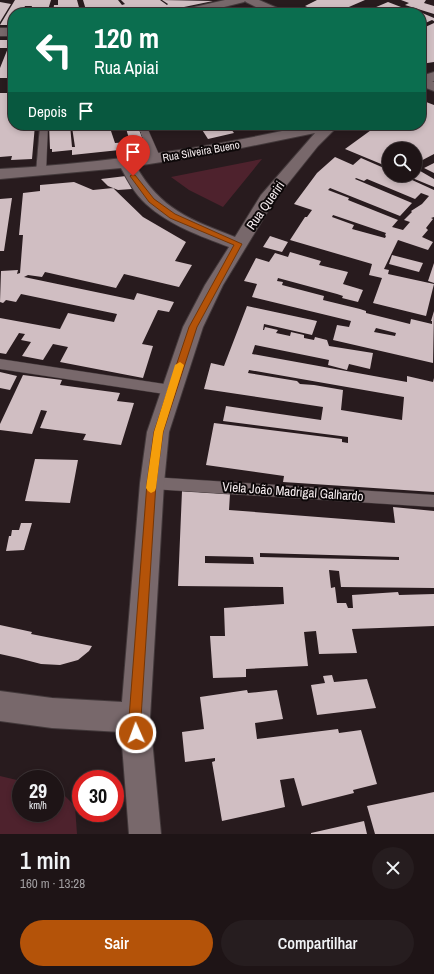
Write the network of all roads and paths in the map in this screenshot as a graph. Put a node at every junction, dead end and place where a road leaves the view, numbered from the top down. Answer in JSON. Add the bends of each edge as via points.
{"nodes":[{"id":1,"x":240,"y":0,"type":"edge"},
{"id":2,"x":250,"y":0,"type":"edge"},
{"id":3,"x":206,"y":8,"type":"edge"},
{"id":4,"x":267,"y":8,"type":"edge"},
{"id":5,"x":44,"y":130,"type":"edge"},
{"id":6,"x":144,"y":130,"type":"edge"},
{"id":7,"x":308,"y":130,"type":"edge"},
{"id":8,"x":325,"y":130,"type":"edge"},
{"id":9,"x":156,"y":159,"type":"junction"},
{"id":10,"x":126,"y":163,"type":"junction"},
{"id":11,"x":41,"y":172,"type":"junction"},
{"id":12,"x":0,"y":174,"type":"edge"},
{"id":13,"x":238,"y":244,"type":"junction"},
{"id":14,"x":0,"y":364,"type":"edge"},
{"id":15,"x":171,"y":390,"type":"junction"},
{"id":16,"x":152,"y":483,"type":"junction"},
{"id":17,"x":434,"y":501,"type":"edge"},
{"id":18,"x":0,"y":706,"type":"edge"},
{"id":19,"x":135,"y":718,"type":"junction"},
{"id":20,"x":145,"y":834,"type":"edge"}],
"edges":[{"from":1,"to":3,"type":"street"},
{"from":2,"to":4,"type":"street"},
{"from":5,"to":11,"type":"lane"},
{"from":6,"to":9,"type":"lane"},
{"from":7,"to":9,"type":"street","name":"Rua Silveira Bueno"},
{"from":8,"to":13,"type":"street","name":"Rua Queriri","via":[[267,199]]},
{"from":9,"to":10,"type":"street","name":"Rua Silveira Bueno"},
{"from":10,"to":11,"type":"street","name":"Rua Silveira Bueno"},
{"from":10,"to":13,"type":"street","via":[[139,186],[152,201],[167,212],[195,227]]},
{"from":11,"to":12,"type":"street","name":"Rua Silveira Bueno"},
{"from":13,"to":15,"type":"street","name":"Rua Queriri","via":[[193,327]]},
{"from":14,"to":15,"type":"lane"},
{"from":15,"to":16,"type":"street","name":"Rua Queriri","via":[[158,432]]},
{"from":16,"to":17,"type":"lane","name":"Viela João Madrigal Galhardo"},
{"from":16,"to":19,"type":"street","name":"Rua Queriri"},
{"from":18,"to":19,"type":"street","via":[[52,713]]},
{"from":19,"to":20,"type":"street","name":"Rua Queriri"}]}
